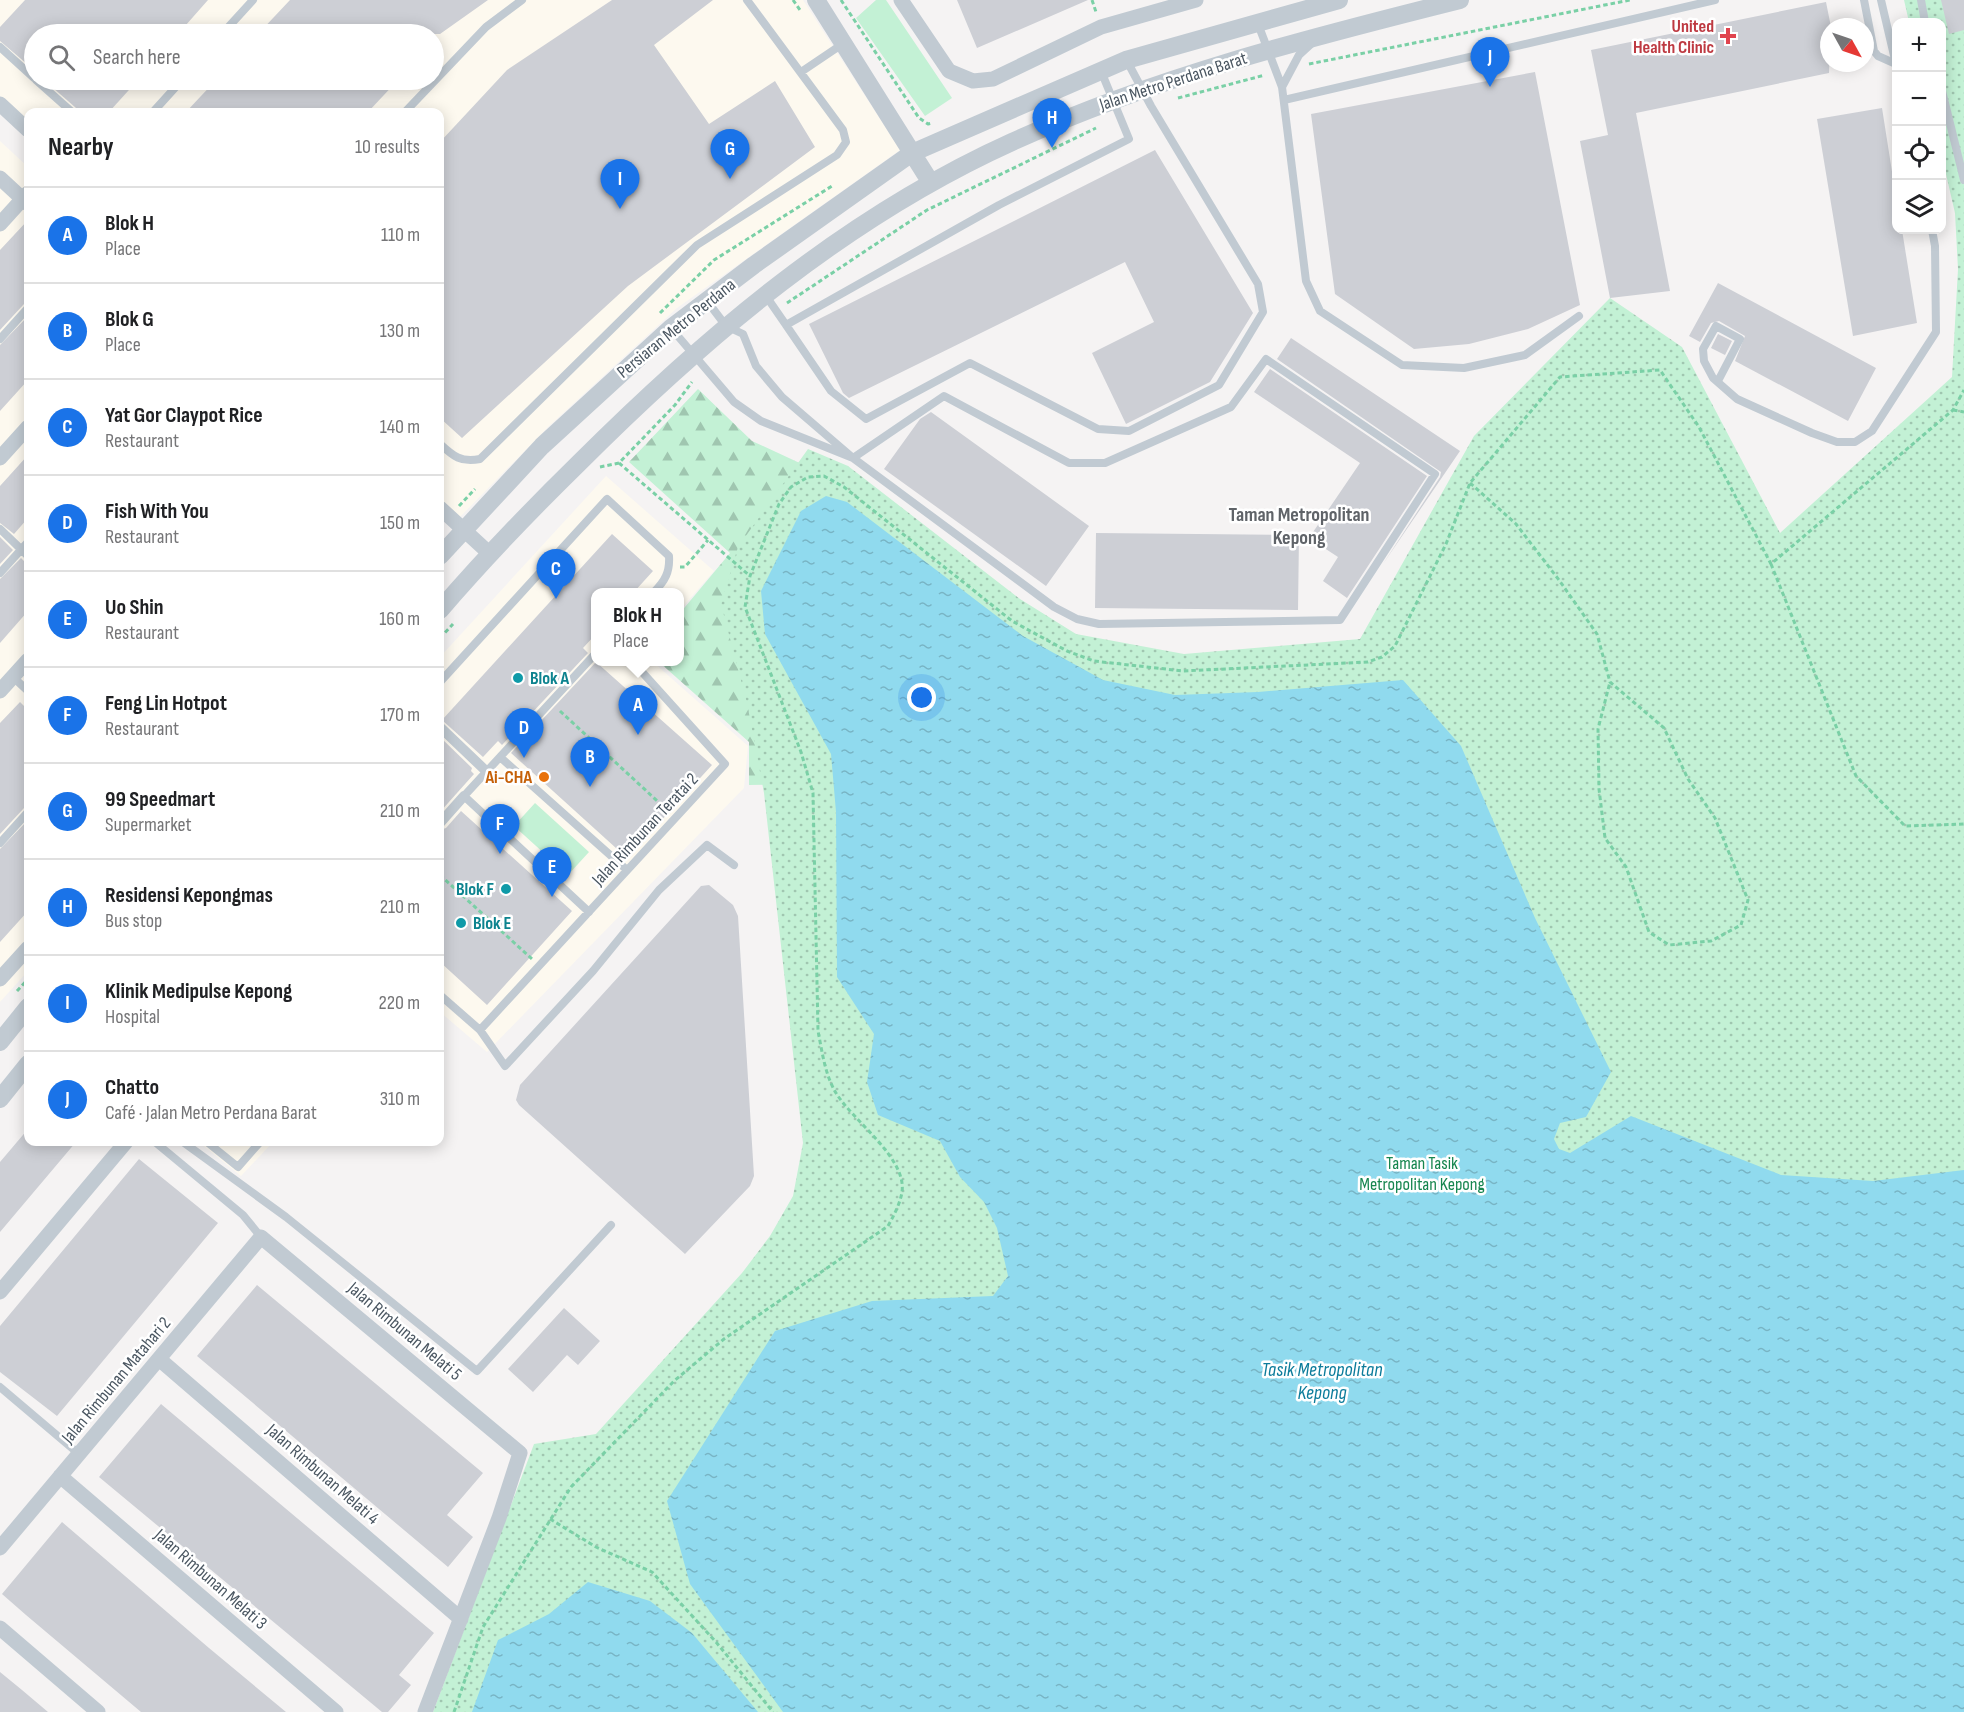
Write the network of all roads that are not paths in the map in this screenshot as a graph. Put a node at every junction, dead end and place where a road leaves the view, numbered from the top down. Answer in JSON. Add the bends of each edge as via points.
{"nodes":[{"id":1,"x":252,"y":0,"type":"edge"},
{"id":2,"x":522,"y":0,"type":"edge"},
{"id":3,"x":747,"y":0,"type":"edge"},
{"id":4,"x":816,"y":0,"type":"edge"},
{"id":5,"x":901,"y":0,"type":"edge"},
{"id":6,"x":1196,"y":0,"type":"edge"},
{"id":7,"x":1340,"y":0,"type":"edge"},
{"id":8,"x":1460,"y":0,"type":"edge"},
{"id":9,"x":1715,"y":0,"type":"edge"},
{"id":10,"x":1864,"y":0,"type":"edge"},
{"id":11,"x":1881,"y":0,"type":"edge"},
{"id":12,"x":1921,"y":0,"type":"edge"},
{"id":13,"x":1923,"y":18,"type":"edge"},
{"id":14,"x":1257,"y":22,"type":"junction"},
{"id":15,"x":231,"y":24,"type":"edge"},
{"id":16,"x":1346,"y":28,"type":"junction"},
{"id":17,"x":845,"y":43,"type":"junction"},
{"id":18,"x":0,"y":47,"type":"edge"},
{"id":19,"x":1892,"y":48,"type":"edge"},
{"id":20,"x":1268,"y":51,"type":"junction"},
{"id":21,"x":1126,"y":60,"type":"junction"},
{"id":22,"x":1892,"y":64,"type":"edge"},
{"id":23,"x":24,"y":69,"type":"edge"},
{"id":24,"x":1100,"y":70,"type":"junction"},
{"id":25,"x":444,"y":71,"type":"edge"},
{"id":26,"x":801,"y":72,"type":"junction"},
{"id":27,"x":1282,"y":87,"type":"junction"},
{"id":28,"x":1141,"y":89,"type":"junction"},
{"id":29,"x":47,"y":90,"type":"edge"},
{"id":30,"x":173,"y":90,"type":"edge"},
{"id":31,"x":426,"y":90,"type":"edge"},
{"id":32,"x":1113,"y":99,"type":"junction"},
{"id":33,"x":1284,"y":100,"type":"junction"},
{"id":34,"x":0,"y":104,"type":"edge"},
{"id":35,"x":68,"y":108,"type":"edge"},
{"id":36,"x":157,"y":108,"type":"edge"},
{"id":37,"x":409,"y":108,"type":"edge"},
{"id":38,"x":1946,"y":110,"type":"edge"},
{"id":39,"x":24,"y":126,"type":"edge"},
{"id":40,"x":912,"y":153,"type":"junction"},
{"id":41,"x":0,"y":178,"type":"edge"},
{"id":42,"x":1964,"y":180,"type":"edge"},
{"id":43,"x":931,"y":183,"type":"junction"},
{"id":44,"x":24,"y":197,"type":"edge"},
{"id":45,"x":24,"y":202,"type":"edge"},
{"id":46,"x":0,"y":224,"type":"edge"},
{"id":47,"x":1933,"y":234,"type":"edge"},
{"id":48,"x":765,"y":295,"type":"junction"},
{"id":49,"x":706,"y":300,"type":"junction"},
{"id":50,"x":24,"y":312,"type":"edge"},
{"id":51,"x":1579,"y":316,"type":"dead end"},
{"id":52,"x":786,"y":325,"type":"junction"},
{"id":53,"x":726,"y":326,"type":"junction"},
{"id":54,"x":671,"y":328,"type":"junction"},
{"id":55,"x":0,"y":339,"type":"edge"},
{"id":56,"x":692,"y":354,"type":"junction"},
{"id":57,"x":1718,"y":381,"type":"junction"},
{"id":58,"x":24,"y":431,"type":"edge"},
{"id":59,"x":444,"y":448,"type":"edge"},
{"id":60,"x":0,"y":458,"type":"edge"},
{"id":61,"x":853,"y":458,"type":"junction"},
{"id":62,"x":451,"y":518,"type":"edge"},
{"id":63,"x":0,"y":529,"type":"edge"},
{"id":64,"x":444,"y":542,"type":"edge"},
{"id":65,"x":24,"y":547,"type":"edge"},
{"id":66,"x":22,"y":550,"type":"junction"},
{"id":67,"x":489,"y":553,"type":"junction"},
{"id":68,"x":0,"y":573,"type":"edge"},
{"id":69,"x":658,"y":588,"type":"edge"},
{"id":70,"x":444,"y":605,"type":"edge"},
{"id":71,"x":591,"y":658,"type":"edge"},
{"id":72,"x":24,"y":665,"type":"edge"},
{"id":73,"x":637,"y":666,"type":"edge"},
{"id":74,"x":13,"y":677,"type":"junction"},
{"id":75,"x":444,"y":678,"type":"edge"},
{"id":76,"x":24,"y":687,"type":"edge"},
{"id":77,"x":0,"y":691,"type":"edge"},
{"id":78,"x":444,"y":731,"type":"edge"},
{"id":79,"x":500,"y":757,"type":"junction"},
{"id":80,"x":486,"y":771,"type":"junction"},
{"id":81,"x":464,"y":796,"type":"junction"},
{"id":82,"x":24,"y":816,"type":"edge"},
{"id":83,"x":444,"y":818,"type":"edge"},
{"id":84,"x":0,"y":843,"type":"edge"},
{"id":85,"x":734,"y":865,"type":"dead end"},
{"id":86,"x":627,"y":870,"type":"junction"},
{"id":87,"x":589,"y":912,"type":"junction"},
{"id":88,"x":24,"y":952,"type":"edge"},
{"id":89,"x":0,"y":979,"type":"edge"},
{"id":90,"x":444,"y":998,"type":"edge"},
{"id":91,"x":24,"y":1012,"type":"edge"},
{"id":92,"x":480,"y":1030,"type":"junction"},
{"id":93,"x":0,"y":1042,"type":"edge"},
{"id":94,"x":24,"y":1069,"type":"edge"},
{"id":95,"x":0,"y":1099,"type":"edge"},
{"id":96,"x":123,"y":1146,"type":"edge"},
{"id":97,"x":160,"y":1146,"type":"edge"},
{"id":98,"x":188,"y":1146,"type":"edge"},
{"id":99,"x":212,"y":1146,"type":"edge"},
{"id":100,"x":256,"y":1146,"type":"edge"},
{"id":101,"x":611,"y":1225,"type":"dead end"},
{"id":102,"x":261,"y":1237,"type":"junction"},
{"id":103,"x":0,"y":1292,"type":"edge"},
{"id":104,"x":159,"y":1359,"type":"junction"},
{"id":105,"x":0,"y":1387,"type":"edge"},
{"id":106,"x":79,"y":1454,"type":"junction"},
{"id":107,"x":60,"y":1476,"type":"junction"},
{"id":108,"x":0,"y":1548,"type":"edge"},
{"id":109,"x":461,"y":1619,"type":"junction"},
{"id":110,"x":0,"y":1628,"type":"edge"},
{"id":111,"x":98,"y":1712,"type":"edge"},
{"id":112,"x":336,"y":1712,"type":"edge"},
{"id":113,"x":425,"y":1712,"type":"edge"}],
"edges":[{"from":1,"to":15,"type":"lane"},
{"from":2,"to":25,"type":"lane","via":[[486,27]]},
{"from":3,"to":26,"type":"lane"},
{"from":4,"to":17,"type":"street"},
{"from":5,"to":6,"type":"street","via":[[949,71],[973,81],[993,79],[1101,27]]},
{"from":7,"to":14,"type":"street","name":"Jalan Metro Perdana Barat"},
{"from":8,"to":16,"type":"street","name":"Jalan Metro Perdana Barat"},
{"from":9,"to":33,"type":"lane"},
{"from":10,"to":22,"type":"lane","via":[[1874,51]]},
{"from":11,"to":19,"type":"lane"},
{"from":12,"to":13,"type":"lane"},
{"from":14,"to":20,"type":"lane"},
{"from":14,"to":21,"type":"street","name":"Jalan Metro Perdana Barat"},
{"from":16,"to":20,"type":"street","name":"Jalan Metro Perdana Barat"},
{"from":16,"to":27,"type":"lane","via":[[1307,46]]},
{"from":17,"to":26,"type":"lane"},
{"from":17,"to":40,"type":"street"},
{"from":18,"to":23,"type":"lane"},
{"from":20,"to":27,"type":"lane"},
{"from":20,"to":28,"type":"street","name":"Jalan Metro Perdana Barat"},
{"from":21,"to":24,"type":"street","name":"Jalan Metro Perdana Barat"},
{"from":21,"to":28,"type":"lane"},
{"from":24,"to":32,"type":"lane"},
{"from":24,"to":40,"type":"street","name":"Jalan Metro Perdana Barat"},
{"from":26,"to":59,"type":"lane","via":[[843,130],[846,142],[837,155],[697,245],[480,459],[456,459]]},
{"from":27,"to":33,"type":"lane"},
{"from":28,"to":32,"type":"street","name":"Jalan Metro Perdana Barat"},
{"from":28,"to":52,"type":"lane","via":[[1258,284],[1263,312],[1219,385],[1129,431],[1098,429],[970,363],[866,419],[831,391]]},
{"from":29,"to":35,"type":"lane"},
{"from":30,"to":36,"type":"lane"},
{"from":31,"to":37,"type":"lane"},
{"from":32,"to":43,"type":"street","name":"Jalan Metro Perdana Barat","via":[[1010,143]]},
{"from":32,"to":52,"type":"lane","via":[[1129,139],[999,205]]},
{"from":33,"to":51,"type":"lane","via":[[1306,281],[1320,311],[1402,365],[1464,368],[1525,355]]},
{"from":34,"to":39,"type":"street"},
{"from":38,"to":42,"type":"lane"},
{"from":40,"to":43,"type":"street"},
{"from":40,"to":49,"type":"street","name":"Persiaran Metro Perdana"},
{"from":41,"to":44,"type":"street"},
{"from":43,"to":48,"type":"street","name":"Persiaran Metro Perdana","via":[[817,256]]},
{"from":45,"to":46,"type":"street"},
{"from":47,"to":57,"type":"lane","via":[[1936,332],[1872,431],[1855,442],[1837,442],[1737,399]]},
{"from":48,"to":52,"type":"lane"},
{"from":48,"to":53,"type":"street","name":"Persiaran Metro Perdana"},
{"from":49,"to":53,"type":"lane"},
{"from":49,"to":54,"type":"street","name":"Persiaran Metro Perdana"},
{"from":50,"to":55,"type":"lane"},
{"from":53,"to":56,"type":"street","name":"Persiaran Metro Perdana"},
{"from":53,"to":61,"type":"lane","via":[[744,334],[756,366],[782,397]]},
{"from":54,"to":56,"type":"lane"},
{"from":54,"to":62,"type":"street","name":"Persiaran Metro Perdana","via":[[542,446]]},
{"from":56,"to":61,"type":"lane","via":[[734,402],[761,421]]},
{"from":56,"to":67,"type":"street","name":"Persiaran Metro Perdana"},
{"from":57,"to":57,"type":"lane","via":[[1704,361],[1703,348],[1716,326],[1740,339]]},
{"from":58,"to":60,"type":"street"},
{"from":61,"to":61,"type":"lane","via":[[944,396],[1069,463],[1105,463],[1231,407],[1266,359],[1435,474],[1340,620],[1099,624],[1077,619],[1054,607]]},
{"from":62,"to":64,"type":"street","name":"Persiaran Metro Perdana"},
{"from":62,"to":67,"type":"street"},
{"from":63,"to":66,"type":"lane"},
{"from":65,"to":66,"type":"lane"},
{"from":66,"to":68,"type":"lane"},
{"from":67,"to":70,"type":"street","name":"Persiaran Metro Perdana"},
{"from":69,"to":75,"type":"lane","via":[[670,569],[669,556],[606,499]]},
{"from":71,"to":79,"type":"lane"},
{"from":72,"to":74,"type":"street"},
{"from":73,"to":86,"type":"lane","name":"Jalan Rimbunan Teratai 2","via":[[725,764]]},
{"from":74,"to":76,"type":"lane"},
{"from":74,"to":77,"type":"street"},
{"from":78,"to":80,"type":"street"},
{"from":79,"to":80,"type":"lane"},
{"from":79,"to":86,"type":"lane"},
{"from":80,"to":81,"type":"lane"},
{"from":81,"to":83,"type":"street"},
{"from":81,"to":87,"type":"lane"},
{"from":82,"to":84,"type":"lane"},
{"from":85,"to":92,"type":"lane","via":[[707,845],[659,890],[593,971],[505,1066]]},
{"from":86,"to":87,"type":"lane","name":"Jalan Rimbunan Teratai 2"},
{"from":87,"to":92,"type":"lane","name":"Jalan Rimbunan Teratai 2"},
{"from":88,"to":89,"type":"street"},
{"from":90,"to":92,"type":"lane"},
{"from":91,"to":93,"type":"street"},
{"from":94,"to":95,"type":"street"},
{"from":96,"to":103,"type":"street"},
{"from":97,"to":102,"type":"lane","via":[[243,1215]]},
{"from":98,"to":101,"type":"lane","via":[[286,1217],[477,1371]]},
{"from":99,"to":100,"type":"lane","via":[[238,1167]]},
{"from":102,"to":104,"type":"street","name":"Jalan Rimbunan Matahari 2"},
{"from":102,"to":109,"type":"street","name":"Jalan Rimbunan Melati 5","via":[[519,1450]]},
{"from":104,"to":106,"type":"street","name":"Jalan Rimbunan Matahari 2"},
{"from":104,"to":109,"type":"street","name":"Jalan Rimbunan Melati 4"},
{"from":105,"to":106,"type":"lane"},
{"from":106,"to":107,"type":"street","name":"Jalan Rimbunan Matahari 2"},
{"from":107,"to":108,"type":"street","name":"Jalan Rimbunan Matahari 2"},
{"from":107,"to":112,"type":"street","name":"Jalan Rimbunan Melati 3"},
{"from":109,"to":113,"type":"street"},
{"from":110,"to":111,"type":"street"}]}
